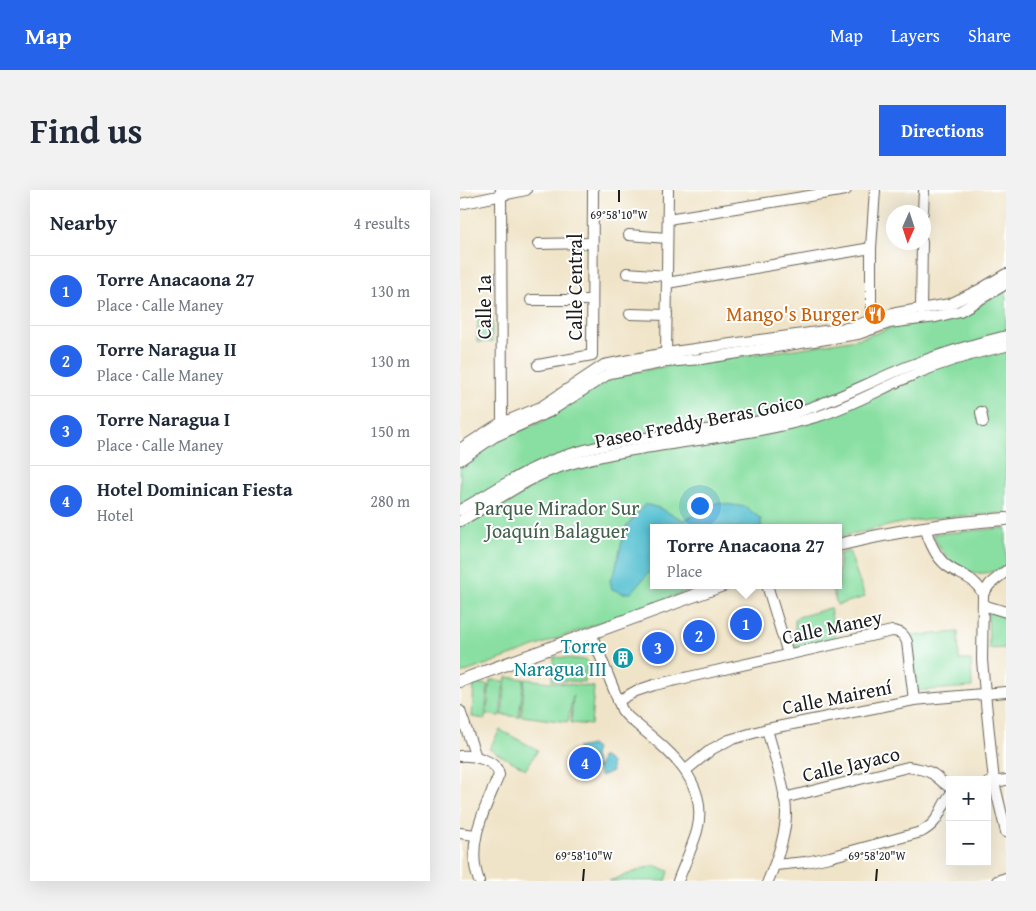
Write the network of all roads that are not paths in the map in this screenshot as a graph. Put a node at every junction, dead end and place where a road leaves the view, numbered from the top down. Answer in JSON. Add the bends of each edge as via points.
{"nodes":[{"id":1,"x":526,"y":190,"type":"edge"},
{"id":2,"x":592,"y":190,"type":"edge"},
{"id":3,"x":668,"y":190,"type":"edge"},
{"id":4,"x":846,"y":190,"type":"edge"},
{"id":5,"x":875,"y":190,"type":"edge"},
{"id":6,"x":924,"y":190,"type":"edge"},
{"id":7,"x":501,"y":193,"type":"edge"},
{"id":8,"x":460,"y":204,"type":"edge"},
{"id":9,"x":923,"y":205,"type":"edge"},
{"id":10,"x":668,"y":219,"type":"junction"},
{"id":11,"x":629,"y":235,"type":"dead end"},
{"id":12,"x":668,"y":238,"type":"junction"},
{"id":13,"x":592,"y":243,"type":"junction"},
{"id":14,"x":538,"y":244,"type":"dead end"},
{"id":15,"x":871,"y":248,"type":"junction"},
{"id":16,"x":922,"y":250,"type":"edge"},
{"id":17,"x":627,"y":273,"type":"dead end"},
{"id":18,"x":1006,"y":274,"type":"edge"},
{"id":19,"x":667,"y":280,"type":"junction"},
{"id":20,"x":1006,"y":284,"type":"edge"},
{"id":21,"x":531,"y":300,"type":"dead end"},
{"id":22,"x":592,"y":300,"type":"junction"},
{"id":23,"x":921,"y":310,"type":"junction"},
{"id":24,"x":630,"y":314,"type":"dead end"},
{"id":25,"x":667,"y":315,"type":"junction"},
{"id":26,"x":871,"y":325,"type":"junction"},
{"id":27,"x":1006,"y":336,"type":"edge"},
{"id":28,"x":989,"y":345,"type":"junction"},
{"id":29,"x":1006,"y":346,"type":"edge"},
{"id":30,"x":666,"y":358,"type":"junction"},
{"id":31,"x":538,"y":365,"type":"dead end"},
{"id":32,"x":502,"y":423,"type":"junction"},
{"id":33,"x":460,"y":449,"type":"edge"},
{"id":34,"x":460,"y":460,"type":"edge"},
{"id":35,"x":460,"y":510,"type":"edge"},
{"id":36,"x":460,"y":520,"type":"edge"},
{"id":37,"x":1006,"y":520,"type":"edge"},
{"id":38,"x":925,"y":527,"type":"junction"},
{"id":39,"x":842,"y":544,"type":"edge"},
{"id":40,"x":1006,"y":571,"type":"edge"},
{"id":41,"x":713,"y":589,"type":"edge"},
{"id":42,"x":768,"y":589,"type":"edge"},
{"id":43,"x":983,"y":600,"type":"junction"},
{"id":44,"x":1006,"y":612,"type":"edge"},
{"id":45,"x":591,"y":633,"type":"junction"},
{"id":46,"x":788,"y":654,"type":"junction"},
{"id":47,"x":460,"y":681,"type":"edge"},
{"id":48,"x":1006,"y":692,"type":"edge"},
{"id":49,"x":985,"y":694,"type":"junction"},
{"id":50,"x":914,"y":700,"type":"junction"},
{"id":51,"x":618,"y":701,"type":"junction"},
{"id":52,"x":460,"y":711,"type":"edge"},
{"id":53,"x":767,"y":729,"type":"junction"},
{"id":54,"x":460,"y":756,"type":"edge"},
{"id":55,"x":476,"y":757,"type":"junction"},
{"id":56,"x":686,"y":770,"type":"junction"},
{"id":57,"x":991,"y":776,"type":"edge"},
{"id":58,"x":1006,"y":780,"type":"edge"},
{"id":59,"x":991,"y":783,"type":"edge"},
{"id":60,"x":946,"y":785,"type":"edge"},
{"id":61,"x":784,"y":798,"type":"junction"},
{"id":62,"x":946,"y":803,"type":"edge"},
{"id":63,"x":1006,"y":832,"type":"edge"},
{"id":64,"x":460,"y":833,"type":"edge"},
{"id":65,"x":475,"y":835,"type":"junction"},
{"id":66,"x":775,"y":865,"type":"junction"},
{"id":67,"x":1006,"y":878,"type":"edge"},
{"id":68,"x":479,"y":881,"type":"edge"},
{"id":69,"x":678,"y":881,"type":"edge"},
{"id":70,"x":768,"y":881,"type":"edge"},
{"id":71,"x":997,"y":881,"type":"edge"}],
"edges":[{"from":1,"to":7,"type":"street"},
{"from":2,"to":13,"type":"street","name":"Calle Central"},
{"from":3,"to":10,"type":"street"},
{"from":4,"to":10,"type":"street"},
{"from":5,"to":15,"type":"street"},
{"from":6,"to":9,"type":"street"},
{"from":7,"to":8,"type":"street"},
{"from":7,"to":32,"type":"street","name":"Calle 1a"},
{"from":10,"to":12,"type":"street"},
{"from":11,"to":12,"type":"street"},
{"from":12,"to":19,"type":"street"},
{"from":13,"to":14,"type":"street"},
{"from":13,"to":22,"type":"street","name":"Calle Central"},
{"from":15,"to":19,"type":"street"},
{"from":15,"to":26,"type":"street"},
{"from":16,"to":23,"type":"street"},
{"from":17,"to":19,"type":"street"},
{"from":18,"to":23,"type":"street","via":[[957,302]]},
{"from":19,"to":25,"type":"street"},
{"from":20,"to":26,"type":"street","via":[[960,311]]},
{"from":21,"to":22,"type":"street"},
{"from":22,"to":31,"type":"street","name":"Calle Central","via":[[592,355]]},
{"from":23,"to":26,"type":"street","via":[[896,313]]},
{"from":24,"to":25,"type":"street"},
{"from":25,"to":30,"type":"street"},
{"from":26,"to":30,"type":"street","via":[[858,334],[810,342],[701,359]]},
{"from":27,"to":28,"type":"street","name":"Paseo Freddy Beras Goico"},
{"from":28,"to":29,"type":"street","name":"Paseo Freddy Beras Goico"},
{"from":28,"to":35,"type":"street","name":"Paseo Freddy Beras Goico","via":[[929,358],[822,405],[775,418],[574,453],[540,464]]},
{"from":28,"to":36,"type":"street","name":"Paseo Freddy Beras Goico","via":[[820,415],[763,429],[606,455],[562,466],[521,484]]},
{"from":30,"to":32,"type":"street","via":[[604,365],[541,408]]},
{"from":30,"to":34,"type":"street","via":[[610,372],[550,412],[494,436]]},
{"from":32,"to":33,"type":"street"},
{"from":37,"to":38,"type":"main road"},
{"from":38,"to":39,"type":"main road"},
{"from":38,"to":43,"type":"street","via":[[939,557],[946,565],[971,579],[978,586]]},
{"from":40,"to":43,"type":"street","via":[[990,584]]},
{"from":41,"to":45,"type":"main road"},
{"from":42,"to":46,"type":"street"},
{"from":43,"to":44,"type":"street"},
{"from":43,"to":49,"type":"street"},
{"from":45,"to":47,"type":"main road"},
{"from":45,"to":51,"type":"street"},
{"from":46,"to":50,"type":"street","name":"Calle Maney","via":[[880,633],[900,632],[907,642]]},
{"from":46,"to":51,"type":"street","name":"Calle Maney","via":[[654,686]]},
{"from":48,"to":49,"type":"street","name":"Calle Mairení"},
{"from":49,"to":50,"type":"street","name":"Calle Mairení"},
{"from":49,"to":57,"type":"street"},
{"from":50,"to":53,"type":"street","name":"Calle Mairení"},
{"from":51,"to":56,"type":"street","via":[[628,717]]},
{"from":52,"to":55,"type":"street"},
{"from":53,"to":56,"type":"street","name":"Calle Mairení","via":[[729,740]]},
{"from":53,"to":61,"type":"street"},
{"from":54,"to":55,"type":"street"},
{"from":55,"to":65,"type":"street","via":[[495,766],[499,775]]},
{"from":56,"to":69,"type":"street","via":[[697,797],[699,817]]},
{"from":58,"to":59,"type":"street"},
{"from":59,"to":63,"type":"street"},
{"from":60,"to":61,"type":"street","name":"Calle Jayaco","via":[[934,774],[908,767]]},
{"from":61,"to":66,"type":"street","via":[[784,832]]},
{"from":62,"to":66,"type":"street","via":[[938,818],[921,832],[830,857]]},
{"from":64,"to":65,"type":"street"},
{"from":65,"to":68,"type":"street","via":[[473,851]]},
{"from":66,"to":70,"type":"street"},
{"from":67,"to":71,"type":"street"}]}
